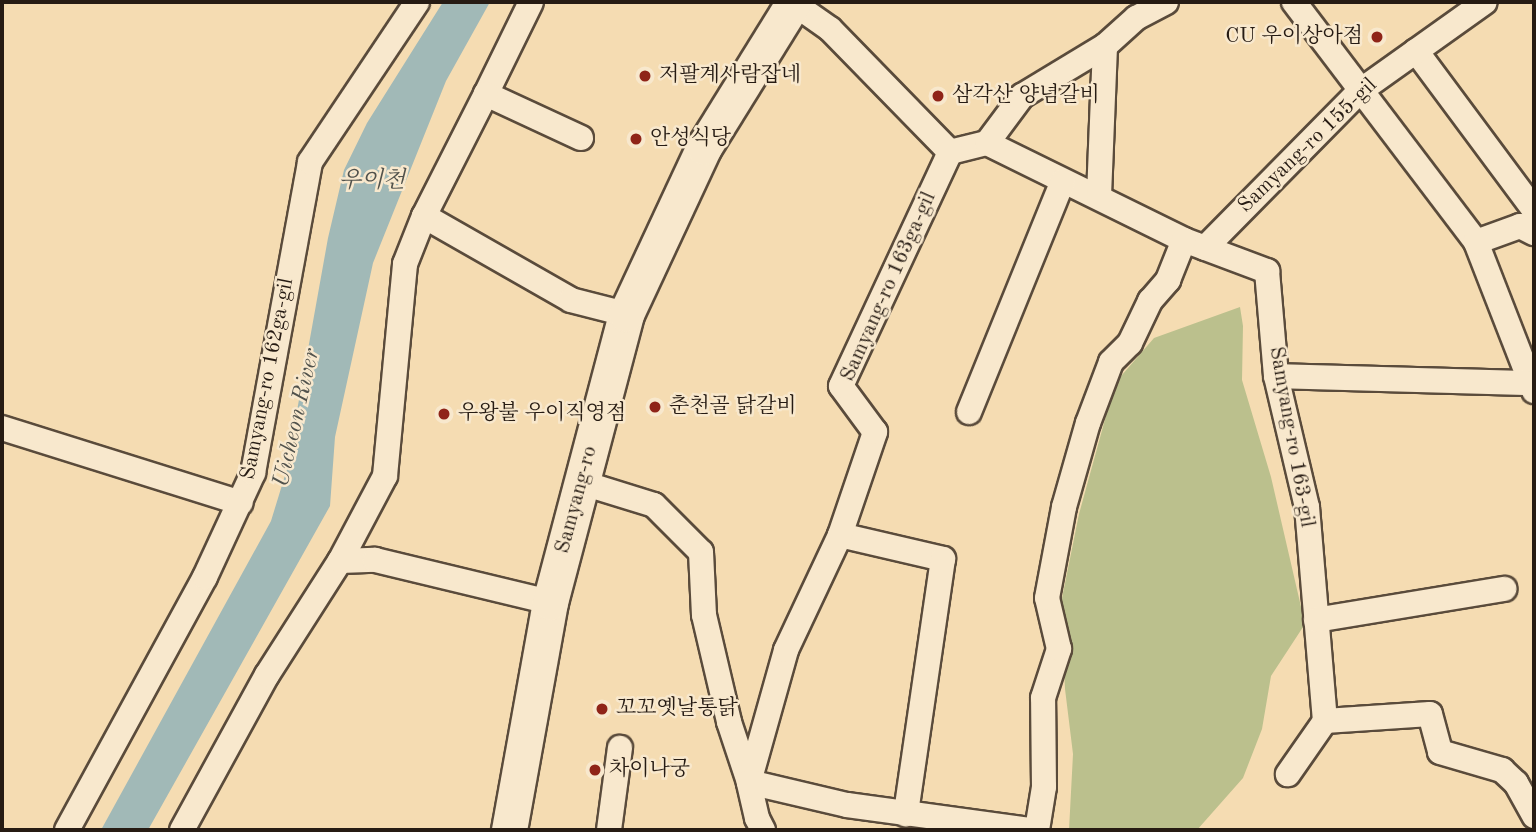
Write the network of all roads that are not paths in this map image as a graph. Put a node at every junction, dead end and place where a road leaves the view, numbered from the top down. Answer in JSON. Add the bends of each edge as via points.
{"nodes":[{"id":1,"x":417,"y":2,"type":"edge"},
{"id":2,"x":531,"y":2,"type":"edge"},
{"id":3,"x":793,"y":2,"type":"edge"},
{"id":4,"x":1166,"y":2,"type":"edge"},
{"id":5,"x":1294,"y":2,"type":"edge"},
{"id":6,"x":1481,"y":3,"type":"edge"},
{"id":7,"x":1105,"y":46,"type":"junction"},
{"id":8,"x":1416,"y":51,"type":"junction"},
{"id":9,"x":1360,"y":90,"type":"junction"},
{"id":10,"x":485,"y":94,"type":"junction"},
{"id":11,"x":580,"y":138,"type":"dead end"},
{"id":12,"x":987,"y":143,"type":"junction"},
{"id":13,"x":950,"y":152,"type":"junction"},
{"id":14,"x":1063,"y":181,"type":"junction"},
{"id":15,"x":1100,"y":196,"type":"junction"},
{"id":16,"x":424,"y":216,"type":"junction"},
{"id":17,"x":1531,"y":221,"type":"edge"},
{"id":18,"x":1476,"y":242,"type":"junction"},
{"id":19,"x":1194,"y":244,"type":"junction"},
{"id":20,"x":626,"y":314,"type":"junction"},
{"id":21,"x":1276,"y":376,"type":"junction"},
{"id":22,"x":1533,"y":387,"type":"edge"},
{"id":23,"x":969,"y":412,"type":"dead end"},
{"id":24,"x":2,"y":428,"type":"edge"},
{"id":25,"x":583,"y":483,"type":"junction"},
{"id":26,"x":241,"y":503,"type":"junction"},
{"id":27,"x":840,"y":535,"type":"junction"},
{"id":28,"x":340,"y":561,"type":"junction"},
{"id":29,"x":1504,"y":589,"type":"dead end"},
{"id":30,"x":550,"y":602,"type":"junction"},
{"id":31,"x":1316,"y":620,"type":"junction"},
{"id":32,"x":1325,"y":721,"type":"junction"},
{"id":33,"x":620,"y":748,"type":"dead end"},
{"id":34,"x":1288,"y":774,"type":"dead end"},
{"id":35,"x":749,"y":782,"type":"junction"},
{"id":36,"x":906,"y":814,"type":"junction"},
{"id":37,"x":1534,"y":816,"type":"edge"},
{"id":38,"x":67,"y":830,"type":"edge"},
{"id":39,"x":182,"y":830,"type":"edge"},
{"id":40,"x":509,"y":830,"type":"edge"},
{"id":41,"x":609,"y":830,"type":"edge"},
{"id":42,"x":763,"y":830,"type":"edge"},
{"id":43,"x":1030,"y":830,"type":"edge"},
{"id":44,"x":1037,"y":830,"type":"edge"}],
"edges":[{"from":1,"to":26,"type":"street","name":"Samyang-ro 162ga-gil","via":[[310,162],[253,473]]},
{"from":2,"to":10,"type":"street"},
{"from":3,"to":13,"type":"street","via":[[830,29]]},
{"from":3,"to":20,"type":"main road","name":"Samyang-ro","via":[[704,147]]},
{"from":4,"to":7,"type":"street","via":[[1136,18]]},
{"from":5,"to":9,"type":"street"},
{"from":6,"to":8,"type":"street","name":"Samyang-ro 155-gil"},
{"from":7,"to":12,"type":"street","via":[[1022,96]]},
{"from":7,"to":15,"type":"street"},
{"from":8,"to":9,"type":"street","name":"Samyang-ro 155-gil"},
{"from":8,"to":17,"type":"street"},
{"from":9,"to":18,"type":"street"},
{"from":9,"to":19,"type":"street","name":"Samyang-ro 155-gil"},
{"from":10,"to":11,"type":"street"},
{"from":10,"to":16,"type":"street"},
{"from":12,"to":13,"type":"street"},
{"from":12,"to":14,"type":"street","name":"Samyang-ro 163-gil"},
{"from":13,"to":27,"type":"street","name":"Samyang-ro 163ga-gil","via":[[841,386],[875,432]]},
{"from":14,"to":15,"type":"street","name":"Samyang-ro 163-gil"},
{"from":14,"to":23,"type":"street"},
{"from":15,"to":19,"type":"street","name":"Samyang-ro 163-gil"},
{"from":16,"to":20,"type":"street","via":[[571,300]]},
{"from":16,"to":28,"type":"street","via":[[405,264],[386,477]]},
{"from":17,"to":18,"type":"street"},
{"from":18,"to":22,"type":"street"},
{"from":19,"to":21,"type":"street","name":"Samyang-ro 163-gil","via":[[1267,271]]},
{"from":19,"to":44,"type":"street","via":[[1150,301],[1130,344],[1111,362],[1064,507],[1047,598],[1059,649],[1043,698],[1044,787]]},
{"from":20,"to":25,"type":"main road","name":"Samyang-ro"},
{"from":21,"to":22,"type":"street"},
{"from":21,"to":31,"type":"street","name":"Samyang-ro 163-gil","via":[[1307,507]]},
{"from":24,"to":26,"type":"street"},
{"from":25,"to":30,"type":"main road","name":"Samyang-ro"},
{"from":25,"to":35,"type":"street","via":[[654,505],[701,552],[704,615],[729,722]]},
{"from":26,"to":38,"type":"street","name":"Samyang-ro 162ga-gil"},
{"from":27,"to":35,"type":"street","name":"Samyang-ro 163ga-gil","via":[[786,650]]},
{"from":27,"to":36,"type":"street","via":[[943,559]]},
{"from":28,"to":30,"type":"street","via":[[375,560]]},
{"from":28,"to":39,"type":"street","via":[[267,675]]},
{"from":29,"to":31,"type":"street"},
{"from":30,"to":40,"type":"main road","name":"Samyang-ro"},
{"from":31,"to":32,"type":"street","name":"Samyang-ro 163-gil"},
{"from":32,"to":34,"type":"street"},
{"from":32,"to":37,"type":"street","via":[[1430,714],[1440,752],[1502,770],[1516,783]]},
{"from":33,"to":41,"type":"street"},
{"from":35,"to":36,"type":"street"},
{"from":35,"to":42,"type":"street"},
{"from":36,"to":43,"type":"street"}]}
